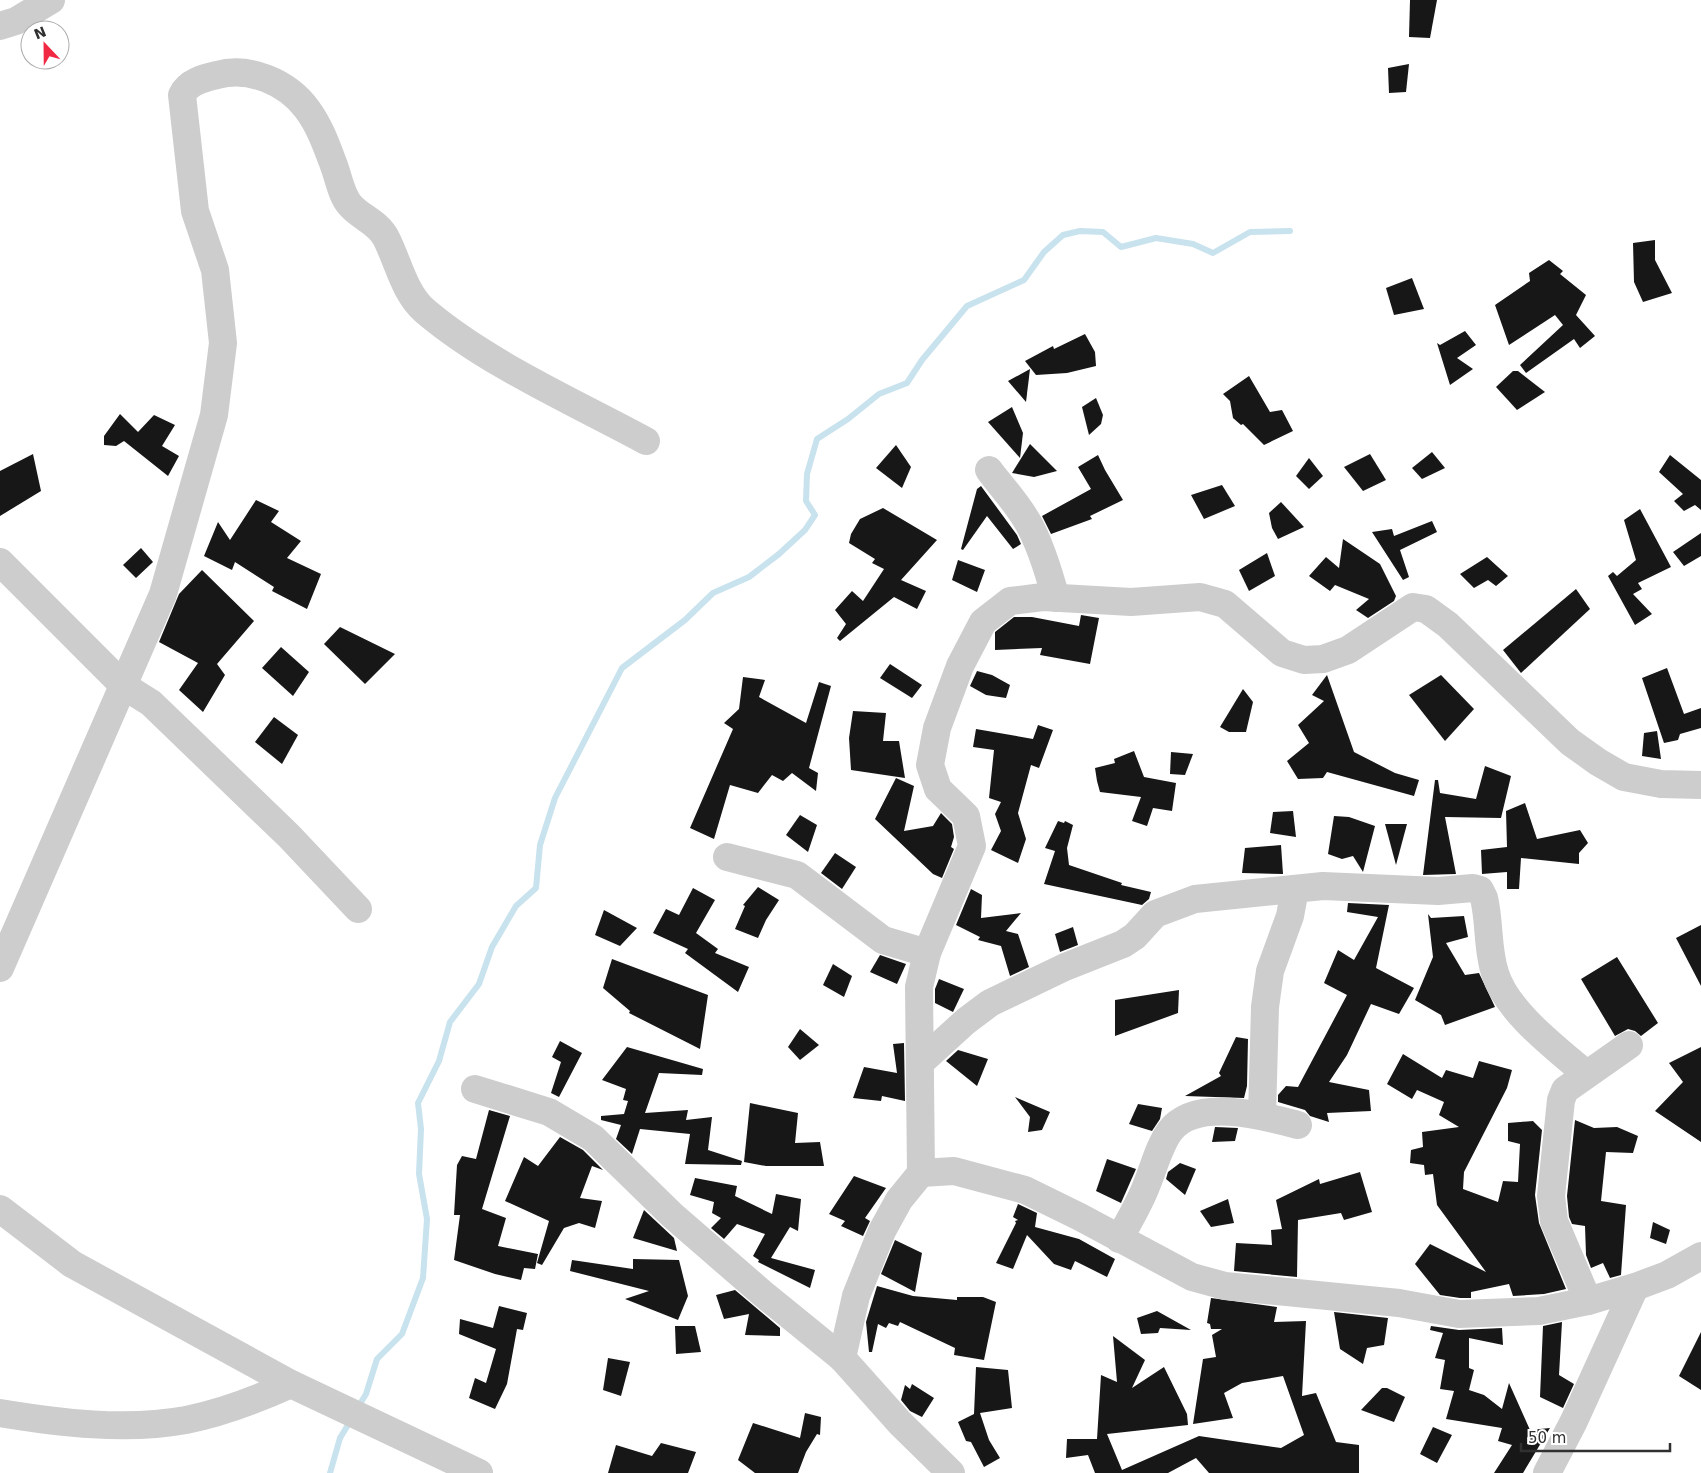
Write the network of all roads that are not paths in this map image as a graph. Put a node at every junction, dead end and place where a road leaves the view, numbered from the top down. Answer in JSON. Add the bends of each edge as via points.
{"nodes":[{"id":1,"x":50,"y":0,"type":"edge"},
{"id":2,"x":0,"y":26,"type":"edge"},
{"id":3,"x":646,"y":441,"type":"dead end"},
{"id":4,"x":989,"y":470,"type":"dead end"},
{"id":5,"x":0,"y":562,"type":"edge"},
{"id":6,"x":1056,"y":598,"type":"junction"},
{"id":7,"x":124,"y":686,"type":"junction"},
{"id":8,"x":1701,"y":785,"type":"edge"},
{"id":9,"x":726,"y":857,"type":"dead end"},
{"id":10,"x":1295,"y":889,"type":"junction"},
{"id":11,"x":358,"y":910,"type":"dead end"},
{"id":12,"x":927,"y":953,"type":"junction"},
{"id":13,"x":0,"y":968,"type":"edge"},
{"id":14,"x":1628,"y":1045,"type":"dead end"},
{"id":15,"x":921,"y":1062,"type":"junction"},
{"id":16,"x":1586,"y":1074,"type":"junction"},
{"id":17,"x":475,"y":1089,"type":"dead end"},
{"id":18,"x":1262,"y":1116,"type":"junction"},
{"id":19,"x":1298,"y":1125,"type":"dead end"},
{"id":20,"x":921,"y":1172,"type":"junction"},
{"id":21,"x":0,"y":1209,"type":"edge"},
{"id":22,"x":1119,"y":1238,"type":"junction"},
{"id":23,"x":1701,"y":1256,"type":"edge"},
{"id":24,"x":1636,"y":1288,"type":"junction"},
{"id":25,"x":1588,"y":1301,"type":"junction"},
{"id":26,"x":842,"y":1358,"type":"junction"},
{"id":27,"x":291,"y":1384,"type":"junction"},
{"id":28,"x":0,"y":1413,"type":"edge"},
{"id":29,"x":479,"y":1473,"type":"edge"},
{"id":30,"x":951,"y":1473,"type":"edge"},
{"id":31,"x":1547,"y":1473,"type":"edge"}],
"edges":[{"from":1,"to":2,"type":"street","via":[[16,21]]},
{"from":3,"to":7,"type":"street","via":[[461,339],[422,309],[410,291],[385,236],[376,224],[349,204],[321,132],[306,108],[292,95],[255,73],[223,73],[196,82],[182,95],[195,211],[215,270],[223,344],[214,414],[166,585]]},
{"from":4,"to":6,"type":"street","via":[[1030,527]]},
{"from":5,"to":7,"type":"street"},
{"from":6,"to":8,"type":"street","via":[[1131,602],[1200,597],[1225,604],[1282,653],[1304,660],[1323,659],[1348,650],[1413,607],[1426,609],[1448,625],[1570,742],[1598,762],[1624,777],[1661,784]]},
{"from":6,"to":12,"type":"street","via":[[1010,601],[983,622],[960,666],[937,728],[930,765],[938,789],[966,816],[972,846]]},
{"from":7,"to":11,"type":"street","via":[[151,703],[289,836]]},
{"from":7,"to":13,"type":"street"},
{"from":9,"to":12,"type":"street","via":[[797,875],[883,940]]},
{"from":10,"to":15,"type":"street","via":[[1206,896],[1156,914],[1136,936],[1123,944],[990,1003]]},
{"from":10,"to":16,"type":"street","via":[[1323,886],[1480,890],[1488,913],[1489,944],[1495,974],[1507,996],[1521,1015]]},
{"from":10,"to":18,"type":"street","via":[[1290,916],[1269,980],[1265,1007]]},
{"from":12,"to":15,"type":"street","via":[[919,987]]},
{"from":14,"to":16,"type":"street"},
{"from":15,"to":20,"type":"street"},
{"from":16,"to":25,"type":"street","via":[[1565,1090],[1561,1100],[1551,1196],[1557,1228]]},
{"from":17,"to":26,"type":"street","via":[[549,1112],[593,1138],[679,1221]]},
{"from":18,"to":19,"type":"street"},
{"from":18,"to":22,"type":"street","via":[[1217,1112],[1189,1116],[1171,1130],[1135,1212]]},
{"from":20,"to":22,"type":"street","via":[[954,1170],[1025,1190]]},
{"from":20,"to":26,"type":"street","via":[[899,1200],[882,1231],[856,1296]]},
{"from":21,"to":27,"type":"street","via":[[72,1264]]},
{"from":22,"to":25,"type":"street","via":[[1192,1277],[1225,1286],[1399,1303],[1459,1314],[1539,1311]]},
{"from":23,"to":24,"type":"street"},
{"from":24,"to":25,"type":"street"},
{"from":24,"to":31,"type":"street"},
{"from":26,"to":30,"type":"street","via":[[900,1424]]},
{"from":27,"to":28,"type":"street","via":[[258,1400],[186,1420],[124,1425]]},
{"from":27,"to":29,"type":"street"}]}
